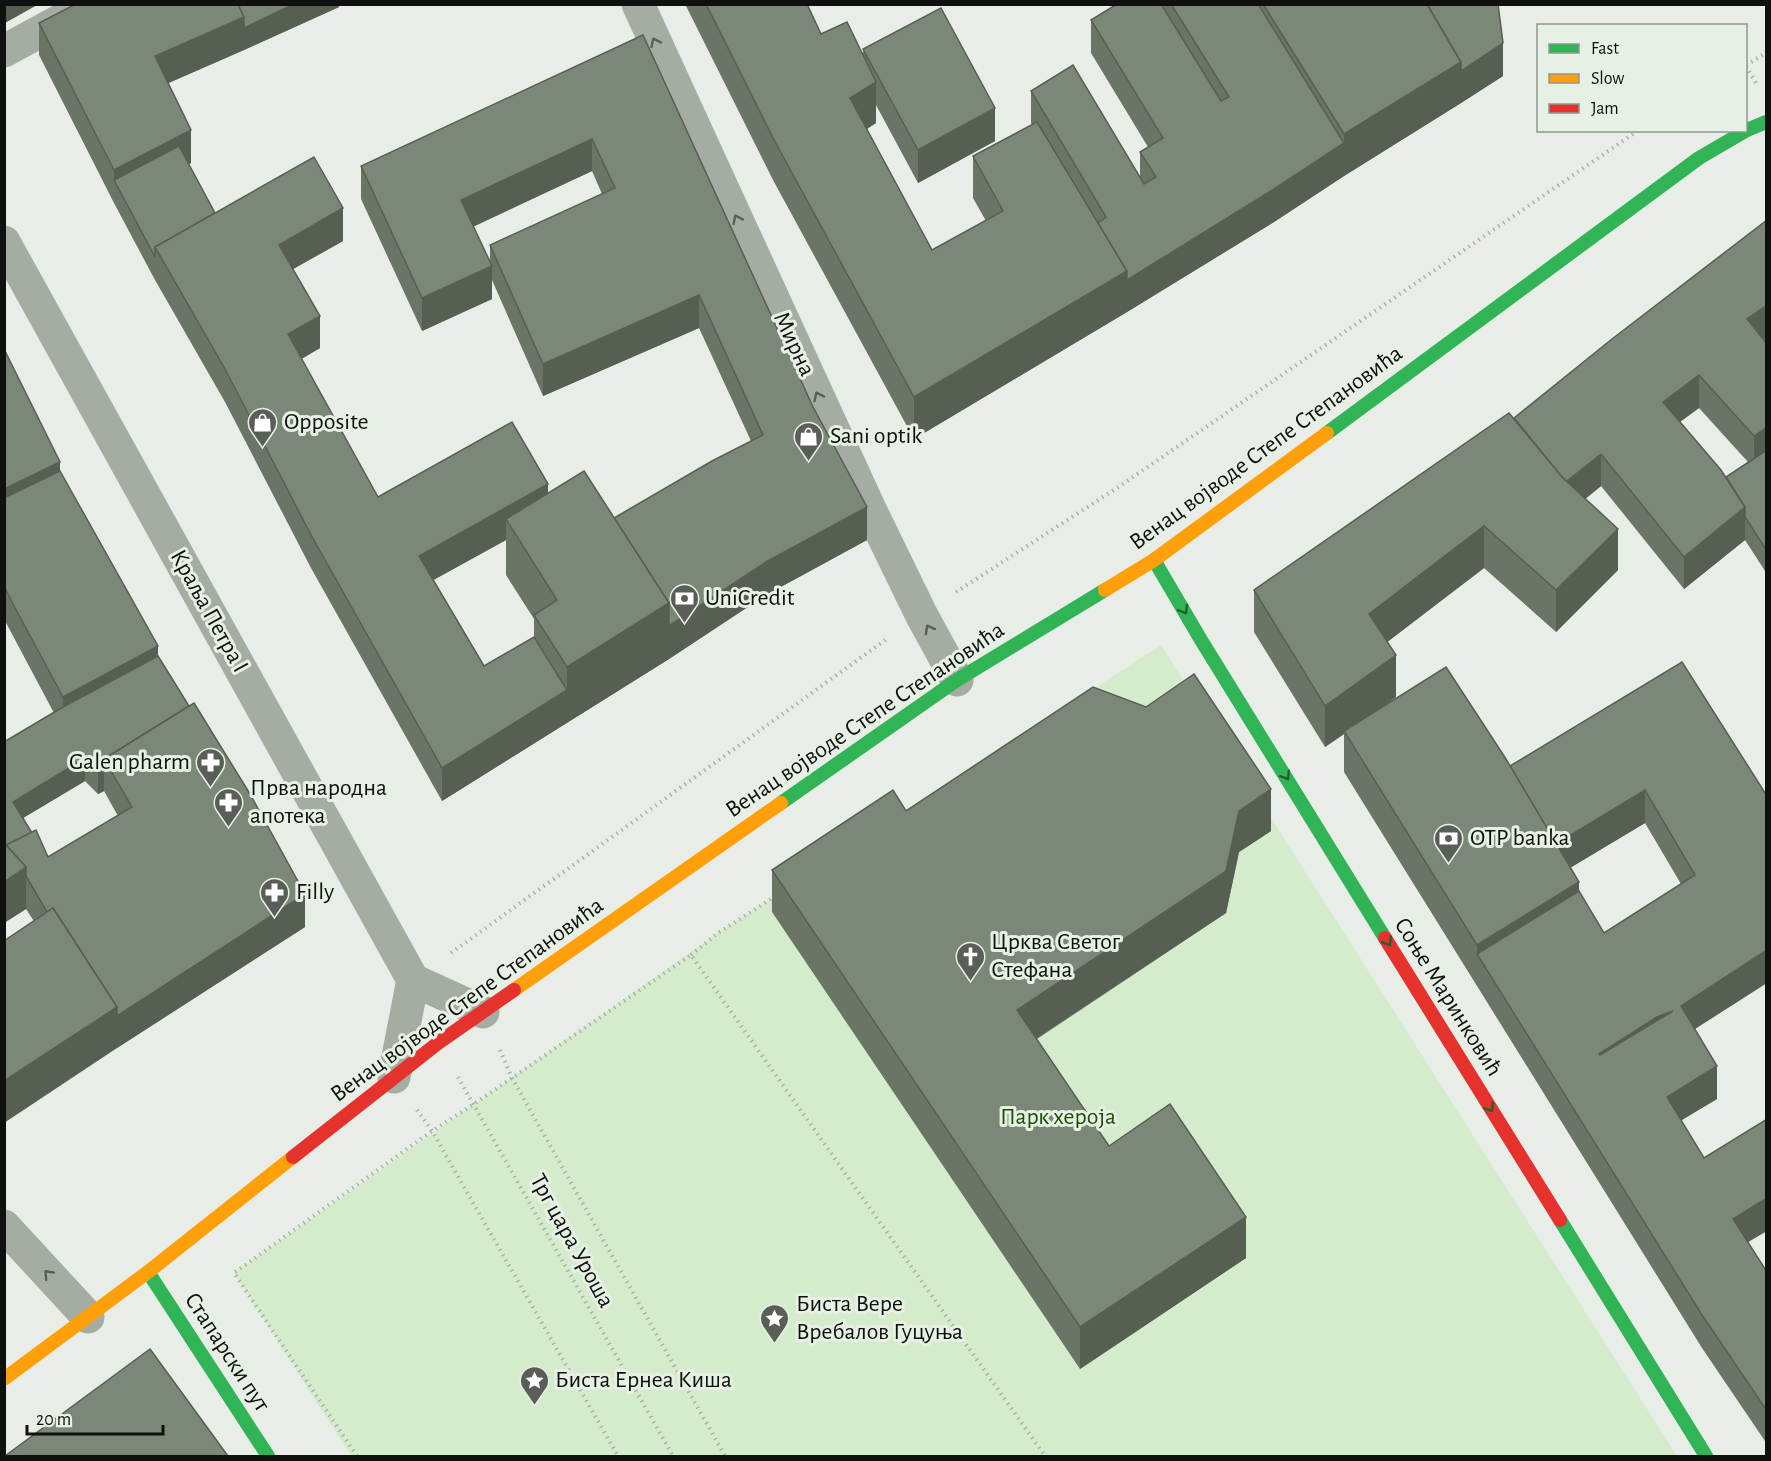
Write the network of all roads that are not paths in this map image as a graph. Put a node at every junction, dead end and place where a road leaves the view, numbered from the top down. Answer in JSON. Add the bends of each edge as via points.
{"nodes":[{"id":1,"x":91,"y":4,"type":"edge"},
{"id":2,"x":638,"y":4,"type":"edge"},
{"id":3,"x":4,"y":51,"type":"edge"},
{"id":4,"x":1767,"y":122,"type":"edge"},
{"id":5,"x":1747,"y":130,"type":"edge"},
{"id":6,"x":1744,"y":132,"type":"edge"},
{"id":7,"x":4,"y":242,"type":"edge"},
{"id":8,"x":1154,"y":560,"type":"junction"},
{"id":9,"x":957,"y":680,"type":"junction"},
{"id":10,"x":413,"y":981,"type":"junction"},
{"id":11,"x":483,"y":1012,"type":"junction"},
{"id":12,"x":394,"y":1077,"type":"junction"},
{"id":13,"x":4,"y":1226,"type":"edge"},
{"id":14,"x":148,"y":1272,"type":"junction"},
{"id":15,"x":87,"y":1317,"type":"junction"},
{"id":16,"x":4,"y":1379,"type":"edge"},
{"id":17,"x":268,"y":1456,"type":"edge"},
{"id":18,"x":1706,"y":1456,"type":"edge"}],
"edges":[{"from":1,"to":3,"type":"street"},
{"from":9,"to":2,"type":"street","name":"Мирна","one_way":true,"via":[[864,495]]},
{"from":4,"to":5,"type":"main road","name":"Венац војводе Степе Степановића"},
{"from":6,"to":8,"type":"main road","name":"Венац војводе Степе Степановића","via":[[1699,158]]},
{"from":7,"to":10,"type":"street","name":"Краља Петра I"},
{"from":8,"to":9,"type":"main road","name":"Венац војводе Степе Степановића"},
{"from":8,"to":18,"type":"main road","name":"Соње Маринковић","one_way":true},
{"from":9,"to":11,"type":"main road","name":"Венац војводе Степе Степановића"},
{"from":10,"to":11,"type":"street"},
{"from":10,"to":12,"type":"street"},
{"from":11,"to":12,"type":"main road","name":"Венац војводе Степе Степановића"},
{"from":12,"to":14,"type":"main road","name":"Венац војводе Степе Степановића"},
{"from":15,"to":13,"type":"street","one_way":true},
{"from":14,"to":15,"type":"main road","name":"Венац војводе Степе Степановића"},
{"from":14,"to":17,"type":"main road","name":"Стапарски пут"},
{"from":15,"to":16,"type":"main road","name":"Венац војводе Степе Степановића"}]}
